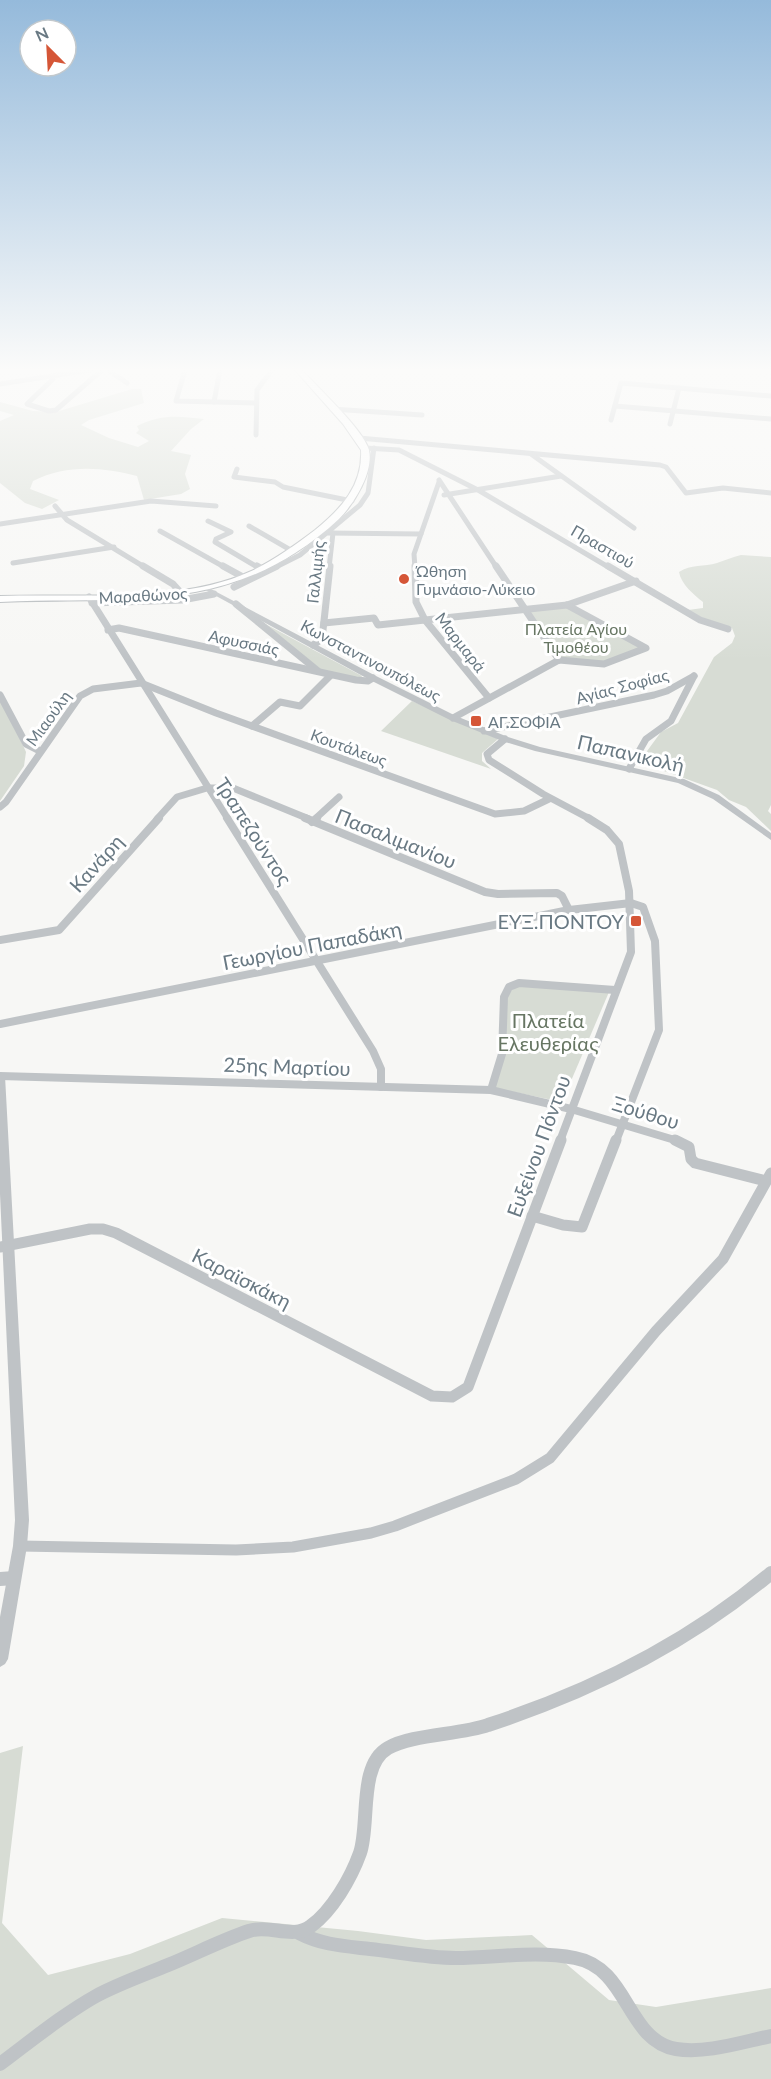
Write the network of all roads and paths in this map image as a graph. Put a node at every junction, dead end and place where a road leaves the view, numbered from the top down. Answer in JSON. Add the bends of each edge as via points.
{"nodes":[{"id":1,"x":365,"y":467,"type":"edge"},
{"id":2,"x":369,"y":467,"type":"edge"},
{"id":3,"x":432,"y":467,"type":"edge"},
{"id":4,"x":552,"y":467,"type":"edge"},
{"id":5,"x":666,"y":467,"type":"edge"},
{"id":6,"x":237,"y":469,"type":"dead end"},
{"id":7,"x":444,"y":473,"type":"junction"},
{"id":8,"x":561,"y":476,"type":"junction"},
{"id":9,"x":439,"y":482,"type":"junction"},
{"id":10,"x":478,"y":490,"type":"junction"},
{"id":11,"x":771,"y":493,"type":"edge"},
{"id":12,"x":449,"y":494,"type":"junction"},
{"id":13,"x":436,"y":496,"type":"junction"},
{"id":14,"x":352,"y":501,"type":"junction"},
{"id":15,"x":55,"y":506,"type":"dead end"},
{"id":16,"x":216,"y":506,"type":"dead end"},
{"id":17,"x":61,"y":515,"type":"junction"},
{"id":18,"x":208,"y":521,"type":"dead end"},
{"id":19,"x":0,"y":524,"type":"edge"},
{"id":20,"x":249,"y":526,"type":"dead end"},
{"id":21,"x":634,"y":528,"type":"dead end"},
{"id":22,"x":160,"y":531,"type":"dead end"},
{"id":23,"x":330,"y":533,"type":"junction"},
{"id":24,"x":421,"y":534,"type":"junction"},
{"id":25,"x":114,"y":548,"type":"junction"},
{"id":26,"x":294,"y":552,"type":"junction"},
{"id":27,"x":14,"y":563,"type":"dead end"},
{"id":28,"x":262,"y":569,"type":"junction"},
{"id":29,"x":239,"y":581,"type":"junction"},
{"id":30,"x":636,"y":582,"type":"junction"},
{"id":31,"x":213,"y":590,"type":"junction"},
{"id":32,"x":182,"y":594,"type":"junction"},
{"id":33,"x":0,"y":599,"type":"edge"},
{"id":34,"x":91,"y":600,"type":"junction"},
{"id":35,"x":231,"y":602,"type":"junction"},
{"id":36,"x":567,"y":605,"type":"junction"},
{"id":37,"x":526,"y":610,"type":"junction"},
{"id":38,"x":425,"y":620,"type":"junction"},
{"id":39,"x":324,"y":624,"type":"junction"},
{"id":40,"x":728,"y":629,"type":"dead end"},
{"id":41,"x":108,"y":630,"type":"junction"},
{"id":42,"x":312,"y":645,"type":"junction"},
{"id":43,"x":293,"y":650,"type":"junction"},
{"id":44,"x":560,"y":660,"type":"junction"},
{"id":45,"x":273,"y":662,"type":"junction"},
{"id":46,"x":320,"y":672,"type":"junction"},
{"id":47,"x":331,"y":675,"type":"junction"},
{"id":48,"x":373,"y":678,"type":"junction"},
{"id":49,"x":141,"y":682,"type":"junction"},
{"id":50,"x":0,"y":695,"type":"edge"},
{"id":51,"x":170,"y":695,"type":"junction"},
{"id":52,"x":489,"y":698,"type":"junction"},
{"id":53,"x":152,"y":701,"type":"junction"},
{"id":54,"x":453,"y":718,"type":"junction"},
{"id":55,"x":252,"y":726,"type":"junction"},
{"id":56,"x":484,"y":731,"type":"junction"},
{"id":57,"x":505,"y":739,"type":"junction"},
{"id":58,"x":40,"y":751,"type":"junction"},
{"id":59,"x":630,"y":769,"type":"junction"},
{"id":60,"x":207,"y":788,"type":"junction"},
{"id":61,"x":339,"y":797,"type":"dead end"},
{"id":62,"x":549,"y":798,"type":"junction"},
{"id":63,"x":0,"y":807,"type":"edge"},
{"id":64,"x":312,"y":822,"type":"junction"},
{"id":65,"x":771,"y":837,"type":"edge"},
{"id":66,"x":631,"y":903,"type":"junction"},
{"id":67,"x":569,"y":910,"type":"junction"},
{"id":68,"x":0,"y":940,"type":"edge"},
{"id":69,"x":318,"y":961,"type":"junction"},
{"id":70,"x":615,"y":990,"type":"junction"},
{"id":71,"x":0,"y":1024,"type":"edge"},
{"id":72,"x":0,"y":1076,"type":"edge"},
{"id":73,"x":381,"y":1087,"type":"junction"},
{"id":74,"x":491,"y":1090,"type":"junction"},
{"id":75,"x":571,"y":1109,"type":"junction"},
{"id":76,"x":623,"y":1124,"type":"junction"},
{"id":77,"x":769,"y":1177,"type":"edge"},
{"id":78,"x":532,"y":1216,"type":"junction"},
{"id":79,"x":4,"y":1245,"type":"edge"},
{"id":80,"x":459,"y":1396,"type":"joint"},
{"id":81,"x":20,"y":1546,"type":"junction"},
{"id":82,"x":771,"y":1573,"type":"edge"},
{"id":83,"x":14,"y":1578,"type":"junction"},
{"id":84,"x":0,"y":1579,"type":"edge"},
{"id":85,"x":0,"y":1659,"type":"edge"},
{"id":86,"x":299,"y":1933,"type":"junction"},
{"id":87,"x":771,"y":2036,"type":"edge"},
{"id":88,"x":0,"y":2064,"type":"edge"}],
"edges":[{"from":1,"to":14,"type":"main road","name":"Μαραθώνος"},
{"from":2,"to":23,"type":"street","via":[[368,492]]},
{"from":3,"to":7,"type":"street","name":"Πραστιού"},
{"from":4,"to":8,"type":"street"},
{"from":5,"to":11,"type":"street","via":[[686,493],[723,488]]},
{"from":6,"to":14,"type":"street","via":[[234,477],[274,482]]},
{"from":7,"to":9,"type":"street","name":"Μαρμαρά"},
{"from":7,"to":10,"type":"street","name":"Πραστιού"},
{"from":8,"to":10,"type":"street"},
{"from":8,"to":21,"type":"street"},
{"from":9,"to":12,"type":"street"},
{"from":9,"to":13,"type":"street","name":"Μαρμαρά"},
{"from":10,"to":12,"type":"street"},
{"from":10,"to":30,"type":"street","name":"Πραστιού"},
{"from":12,"to":13,"type":"street"},
{"from":12,"to":37,"type":"street"},
{"from":13,"to":24,"type":"street","name":"Μαρμαρά"},
{"from":14,"to":26,"type":"main road","name":"Μαραθώνος"},
{"from":15,"to":17,"type":"street"},
{"from":16,"to":17,"type":"street","via":[[154,501]]},
{"from":17,"to":19,"type":"street"},
{"from":17,"to":25,"type":"street"},
{"from":18,"to":28,"type":"street","via":[[231,532],[215,542]]},
{"from":20,"to":26,"type":"street"},
{"from":22,"to":29,"type":"street"},
{"from":23,"to":24,"type":"street"},
{"from":23,"to":29,"type":"street","via":[[300,555]]},
{"from":23,"to":39,"type":"street","name":"Γαλλιμής"},
{"from":24,"to":38,"type":"street","name":"Μαρμαρά","via":[[414,563],[416,602]]},
{"from":25,"to":27,"type":"street"},
{"from":25,"to":32,"type":"street","via":[[173,584]]},
{"from":26,"to":28,"type":"main road","name":"Μαραθώνος"},
{"from":28,"to":29,"type":"main road","name":"Μαραθώνος"},
{"from":29,"to":31,"type":"main road","name":"Μαραθώνος"},
{"from":29,"to":35,"type":"street"},
{"from":30,"to":36,"type":"street"},
{"from":30,"to":40,"type":"street","name":"Πραστιού","via":[[703,622]]},
{"from":31,"to":32,"type":"main road","name":"Μαραθώνος"},
{"from":31,"to":34,"type":"street","via":[[173,601]]},
{"from":31,"to":35,"type":"street","name":"Κωνσταντινουπόλεως"},
{"from":32,"to":34,"type":"main road","name":"Μαραθώνος"},
{"from":33,"to":34,"type":"main road","name":"Μαραθώνος"},
{"from":34,"to":41,"type":"street","name":"Τραπεζούντος"},
{"from":35,"to":42,"type":"street","name":"Κωνσταντινουπόλεως"},
{"from":35,"to":43,"type":"street"},
{"from":36,"to":37,"type":"street"},
{"from":36,"to":44,"type":"street","via":[[646,648],[604,664]]},
{"from":37,"to":38,"type":"street"},
{"from":37,"to":44,"type":"street"},
{"from":38,"to":39,"type":"street","via":[[378,624],[374,618]]},
{"from":38,"to":52,"type":"street","name":"Μαρμαρά"},
{"from":39,"to":42,"type":"street","name":"Γαλλιμής","via":[[322,639]]},
{"from":41,"to":45,"type":"street","name":"Αφυσσιάς","via":[[119,628]]},
{"from":41,"to":49,"type":"street","name":"Τραπεζούντος"},
{"from":42,"to":48,"type":"street","name":"Κωνσταντινουπόλεως"},
{"from":43,"to":45,"type":"street"},
{"from":43,"to":46,"type":"street"},
{"from":44,"to":52,"type":"street"},
{"from":45,"to":46,"type":"street","name":"Αφυσσιάς"},
{"from":46,"to":47,"type":"street","name":"Αφυσσιάς"},
{"from":47,"to":48,"type":"street","name":"Αφυσσιάς","via":[[368,681]]},
{"from":47,"to":55,"type":"street","via":[[300,706],[280,702]]},
{"from":48,"to":54,"type":"street","name":"Κωνσταντινουπόλεως"},
{"from":49,"to":51,"type":"street","name":"Κουτάλεως"},
{"from":49,"to":53,"type":"street","name":"Τραπεζούντος"},
{"from":49,"to":58,"type":"street","name":"Μιαούλη","via":[[86,690]]},
{"from":50,"to":58,"type":"street","via":[[26,744]]},
{"from":51,"to":53,"type":"street"},
{"from":51,"to":55,"type":"street","name":"Κουτάλεως"},
{"from":52,"to":54,"type":"street"},
{"from":53,"to":60,"type":"street","name":"Τραπεζούντος"},
{"from":54,"to":56,"type":"street","name":"Κωνσταντινουπόλεως"},
{"from":55,"to":62,"type":"street","name":"Κουτάλεως","via":[[495,814],[534,809]]},
{"from":56,"to":57,"type":"street","name":"Κωνσταντινουπόλεως"},
{"from":56,"to":59,"type":"street","name":"Αγίας Σοφίας","via":[[654,695],[694,676],[671,721],[646,739]]},
{"from":57,"to":59,"type":"street","name":"Παπανικολή","via":[[587,762]]},
{"from":57,"to":62,"type":"street","name":"Ευξείνου Πόντου","via":[[487,754],[489,760]]},
{"from":58,"to":63,"type":"street","name":"Μιαούλη"},
{"from":59,"to":65,"type":"street","name":"Παπανικολή","via":[[696,787]]},
{"from":60,"to":64,"type":"street","name":"Πασαλιμανίου","via":[[232,788]]},
{"from":60,"to":68,"type":"street","name":"Κανάρη","via":[[177,797],[58,930]]},
{"from":60,"to":69,"type":"street","name":"Τραπεζούντος"},
{"from":61,"to":64,"type":"street"},
{"from":62,"to":66,"type":"street","name":"Ευξείνου Πόντου","via":[[615,837]]},
{"from":64,"to":67,"type":"street","name":"Πασαλιμανίου","via":[[485,892],[557,892]]},
{"from":66,"to":67,"type":"street","name":"Γεωργίου Παπαδάκη"},
{"from":66,"to":70,"type":"street","name":"Ευξείνου Πόντου","via":[[631,952]]},
{"from":66,"to":76,"type":"street","via":[[643,907],[655,941],[658,1030]]},
{"from":67,"to":69,"type":"street","name":"Γεωργίου Παπαδάκη"},
{"from":69,"to":71,"type":"street","name":"Γεωργίου Παπαδάκη"},
{"from":69,"to":73,"type":"street","name":"Τραπεζούντος","via":[[373,1051],[381,1069]]},
{"from":70,"to":74,"type":"street","via":[[519,982],[506,989],[502,1054]]},
{"from":70,"to":75,"type":"street","name":"Ευξείνου Πόντου"},
{"from":72,"to":73,"type":"street","name":"25ης Μαρτίου"},
{"from":72,"to":79,"type":"street"},
{"from":73,"to":74,"type":"street","name":"25ης Μαρτίου"},
{"from":74,"to":75,"type":"street","name":"25ης Μαρτίου"},
{"from":75,"to":76,"type":"street","name":"Ξούθου"},
{"from":75,"to":78,"type":"street","name":"Ευξείνου Πόντου"},
{"from":76,"to":77,"type":"street","name":"Ξούθου","via":[[683,1142],[691,1151],[691,1160],[699,1165]]},
{"from":76,"to":78,"type":"street","via":[[582,1227]]},
{"from":77,"to":81,"type":"street","via":[[723,1259],[656,1331],[550,1458],[516,1479],[395,1526],[293,1547],[236,1550]]},
{"from":78,"to":80,"type":"street","name":"Ευξείνου Πόντου","via":[[468,1387]]},
{"from":79,"to":80,"type":"street","name":"Καραϊσκάκη","via":[[90,1229],[116,1233],[432,1396]]},
{"from":79,"to":81,"type":"street","via":[[22,1520]]},
{"from":81,"to":83,"type":"street"},
{"from":82,"to":86,"type":"street","via":[[719,1616],[659,1653],[562,1698],[474,1730],[387,1749],[376,1760],[369,1779],[361,1851],[348,1878],[316,1923]]},
{"from":83,"to":84,"type":"street"},
{"from":83,"to":85,"type":"street"},
{"from":86,"to":87,"type":"street","via":[[326,1946],[420,1955],[580,1958],[605,1972],[626,1997],[636,2020],[661,2045],[687,2049]]},
{"from":86,"to":88,"type":"street","via":[[252,1930],[198,1951],[98,1995]]}]}
